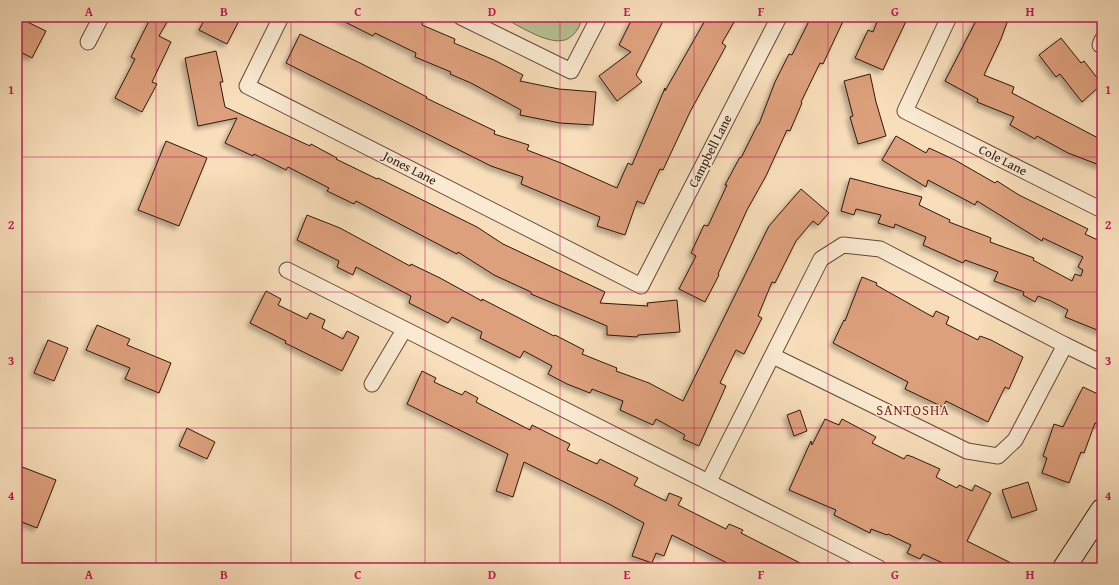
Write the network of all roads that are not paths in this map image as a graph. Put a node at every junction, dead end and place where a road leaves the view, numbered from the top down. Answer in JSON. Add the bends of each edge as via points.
{"nodes":[{"id":1,"x":101,"y":17,"type":"edge"},
{"id":2,"x":281,"y":17,"type":"edge"},
{"id":3,"x":461,"y":17,"type":"edge"},
{"id":4,"x":599,"y":17,"type":"edge"},
{"id":5,"x":779,"y":17,"type":"edge"},
{"id":6,"x":949,"y":17,"type":"edge"},
{"id":7,"x":1102,"y":40,"type":"edge"},
{"id":8,"x":88,"y":42,"type":"dead end"},
{"id":9,"x":1102,"y":45,"type":"edge"},
{"id":10,"x":1102,"y":210,"type":"edge"},
{"id":11,"x":287,"y":270,"type":"dead end"},
{"id":12,"x":641,"y":286,"type":"joint"},
{"id":13,"x":404,"y":330,"type":"junction"},
{"id":14,"x":1065,"y":345,"type":"junction"},
{"id":15,"x":773,"y":356,"type":"junction"},
{"id":16,"x":1102,"y":363,"type":"edge"},
{"id":17,"x":372,"y":384,"type":"dead end"},
{"id":18,"x":709,"y":482,"type":"junction"},
{"id":19,"x":1102,"y":510,"type":"edge"},
{"id":20,"x":879,"y":568,"type":"edge"},
{"id":21,"x":1064,"y":568,"type":"edge"}],
"edges":[{"from":1,"to":8,"type":"street"},
{"from":2,"to":12,"type":"street","name":"Jones Lane","via":[[247,86]]},
{"from":3,"to":4,"type":"street","via":[[572,71]]},
{"from":5,"to":12,"type":"street","name":"Campbell Lane"},
{"from":6,"to":10,"type":"street","name":"Cole Lane","via":[[905,111]]},
{"from":7,"to":9,"type":"street"},
{"from":11,"to":13,"type":"street"},
{"from":13,"to":17,"type":"street"},
{"from":13,"to":18,"type":"street"},
{"from":14,"to":15,"type":"street","via":[[1015,440],[998,456],[967,452]]},
{"from":14,"to":15,"type":"street","via":[[880,250],[843,245],[821,260]]},
{"from":14,"to":16,"type":"street"},
{"from":15,"to":18,"type":"street"},
{"from":18,"to":20,"type":"street"},
{"from":19,"to":21,"type":"main road"}]}
